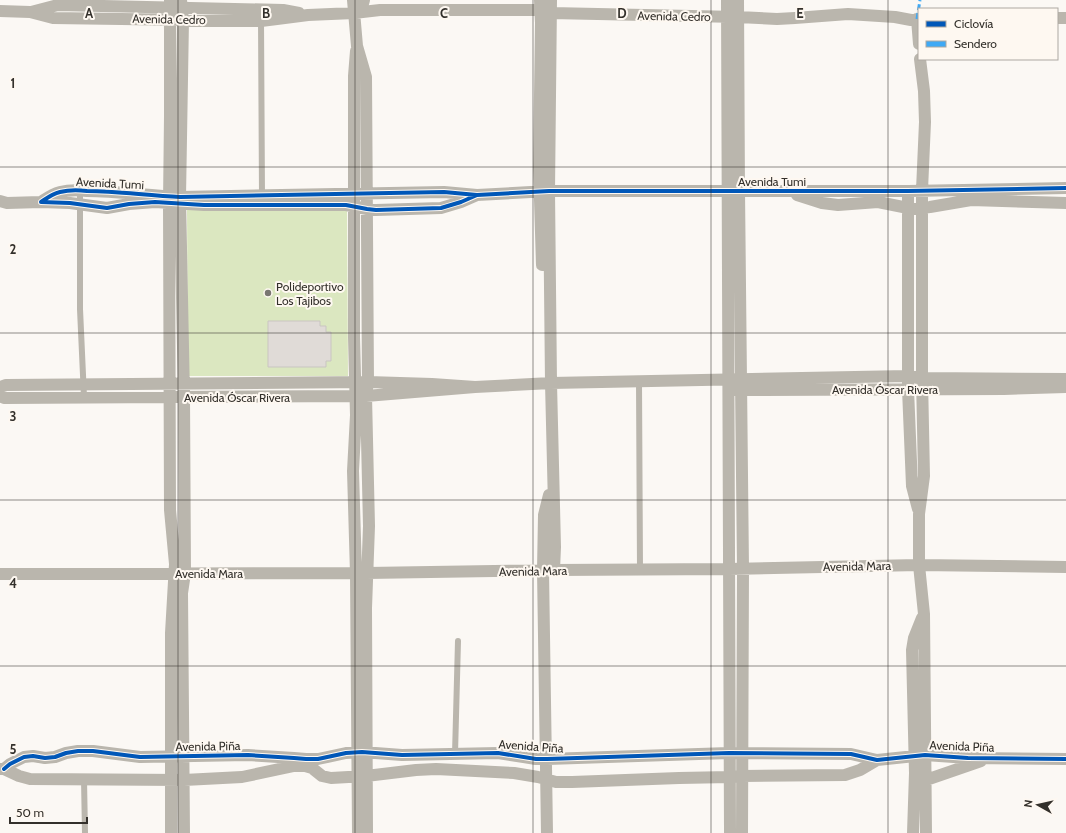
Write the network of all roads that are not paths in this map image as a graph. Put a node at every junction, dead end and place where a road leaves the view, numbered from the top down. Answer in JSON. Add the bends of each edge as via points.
{"nodes":[{"id":1,"x":353,"y":0,"type":"edge"},
{"id":2,"x":364,"y":0,"type":"edge"},
{"id":3,"x":551,"y":0,"type":"edge"},
{"id":4,"x":727,"y":0,"type":"edge"},
{"id":5,"x":738,"y":0,"type":"edge"},
{"id":6,"x":544,"y":8,"type":"edge"},
{"id":7,"x":176,"y":9,"type":"edge"},
{"id":8,"x":0,"y":11,"type":"edge"},
{"id":9,"x":354,"y":13,"type":"junction"},
{"id":10,"x":261,"y":15,"type":"junction"},
{"id":11,"x":732,"y":17,"type":"junction"},
{"id":12,"x":918,"y":19,"type":"edge"},
{"id":13,"x":357,"y":46,"type":"junction"},
{"id":14,"x":920,"y":60,"type":"edge"},
{"id":15,"x":1066,"y":188,"type":"edge"},
{"id":16,"x":80,"y":190,"type":"junction"},
{"id":17,"x":922,"y":190,"type":"junction"},
{"id":18,"x":545,"y":191,"type":"junction"},
{"id":19,"x":733,"y":191,"type":"junction"},
{"id":20,"x":787,"y":191,"type":"junction"},
{"id":21,"x":908,"y":191,"type":"junction"},
{"id":22,"x":354,"y":193,"type":"junction"},
{"id":23,"x":367,"y":193,"type":"junction"},
{"id":24,"x":477,"y":196,"type":"junction"},
{"id":25,"x":175,"y":200,"type":"junction"},
{"id":26,"x":262,"y":200,"type":"junction"},
{"id":27,"x":0,"y":201,"type":"edge"},
{"id":28,"x":41,"y":202,"type":"junction"},
{"id":29,"x":1066,"y":203,"type":"edge"},
{"id":30,"x":79,"y":204,"type":"junction"},
{"id":31,"x":354,"y":206,"type":"junction"},
{"id":32,"x":908,"y":208,"type":"junction"},
{"id":33,"x":922,"y":208,"type":"junction"},
{"id":34,"x":367,"y":209,"type":"junction"},
{"id":35,"x":908,"y":376,"type":"junction"},
{"id":36,"x":1066,"y":379,"type":"edge"},
{"id":37,"x":355,"y":382,"type":"junction"},
{"id":38,"x":368,"y":382,"type":"junction"},
{"id":39,"x":639,"y":382,"type":"junction"},
{"id":40,"x":547,"y":383,"type":"junction"},
{"id":41,"x":84,"y":384,"type":"junction"},
{"id":42,"x":169,"y":384,"type":"junction"},
{"id":43,"x":183,"y":384,"type":"junction"},
{"id":44,"x":741,"y":384,"type":"junction"},
{"id":45,"x":922,"y":384,"type":"junction"},
{"id":46,"x":728,"y":385,"type":"junction"},
{"id":47,"x":0,"y":387,"type":"edge"},
{"id":48,"x":475,"y":387,"type":"junction"},
{"id":49,"x":1066,"y":387,"type":"edge"},
{"id":50,"x":908,"y":389,"type":"junction"},
{"id":51,"x":0,"y":396,"type":"edge"},
{"id":52,"x":361,"y":396,"type":"junction"},
{"id":53,"x":169,"y":397,"type":"junction"},
{"id":54,"x":184,"y":397,"type":"junction"},
{"id":55,"x":84,"y":398,"type":"junction"},
{"id":56,"x":919,"y":514,"type":"junction"},
{"id":57,"x":920,"y":565,"type":"junction"},
{"id":58,"x":1066,"y":567,"type":"edge"},
{"id":59,"x":729,"y":569,"type":"junction"},
{"id":60,"x":743,"y":569,"type":"junction"},
{"id":61,"x":549,"y":570,"type":"junction"},
{"id":62,"x":640,"y":570,"type":"junction"},
{"id":63,"x":180,"y":573,"type":"junction"},
{"id":64,"x":362,"y":573,"type":"junction"},
{"id":65,"x":0,"y":574,"type":"edge"},
{"id":66,"x":458,"y":641,"type":"dead end"},
{"id":67,"x":362,"y":752,"type":"junction"},
{"id":68,"x":729,"y":753,"type":"junction"},
{"id":69,"x":742,"y":753,"type":"junction"},
{"id":70,"x":455,"y":754,"type":"junction"},
{"id":71,"x":920,"y":755,"type":"junction"},
{"id":72,"x":178,"y":756,"type":"junction"},
{"id":73,"x":988,"y":758,"type":"junction"},
{"id":74,"x":546,"y":759,"type":"junction"},
{"id":75,"x":1066,"y":759,"type":"edge"},
{"id":76,"x":877,"y":760,"type":"junction"},
{"id":77,"x":2,"y":769,"type":"edge"},
{"id":78,"x":362,"y":776,"type":"junction"},
{"id":79,"x":742,"y":776,"type":"junction"},
{"id":80,"x":730,"y":777,"type":"junction"},
{"id":81,"x":84,"y":779,"type":"junction"},
{"id":82,"x":547,"y":779,"type":"junction"},
{"id":83,"x":172,"y":780,"type":"junction"},
{"id":84,"x":184,"y":780,"type":"junction"},
{"id":85,"x":926,"y":780,"type":"junction"},
{"id":86,"x":85,"y":833,"type":"edge"},
{"id":87,"x":172,"y":833,"type":"edge"},
{"id":88,"x":184,"y":833,"type":"edge"},
{"id":89,"x":358,"y":833,"type":"edge"},
{"id":90,"x":367,"y":833,"type":"edge"},
{"id":91,"x":547,"y":833,"type":"edge"},
{"id":92,"x":730,"y":833,"type":"edge"},
{"id":93,"x":742,"y":833,"type":"edge"},
{"id":94,"x":913,"y":833,"type":"edge"},
{"id":95,"x":926,"y":833,"type":"edge"}],
"edges":[{"from":1,"to":9,"type":"street"},
{"from":2,"to":9,"type":"street","via":[[362,7]]},
{"from":3,"to":6,"type":"street"},
{"from":4,"to":11,"type":"street"},
{"from":5,"to":11,"type":"street"},
{"from":6,"to":9,"type":"street","name":"Avenida Cedro","via":[[380,10]]},
{"from":6,"to":11,"type":"street","name":"Avenida Cedro"},
{"from":6,"to":18,"type":"street","via":[[539,167]]},
{"from":7,"to":8,"type":"street","name":"Avenida Cedro","via":[[58,5],[30,12]]},
{"from":7,"to":10,"type":"street","name":"Avenida Cedro"},
{"from":7,"to":25,"type":"street"},
{"from":9,"to":10,"type":"street","name":"Avenida Cedro","via":[[308,15],[283,10]]},
{"from":9,"to":13,"type":"street"},
{"from":10,"to":26,"type":"lane"},
{"from":11,"to":12,"type":"street","name":"Avenida Cedro","via":[[776,19],[848,14]]},
{"from":11,"to":19,"type":"street"},
{"from":13,"to":22,"type":"street","via":[[354,76]]},
{"from":13,"to":23,"type":"street","via":[[366,77]]},
{"from":14,"to":17,"type":"street","via":[[925,114]]},
{"from":15,"to":17,"type":"street","name":"Avenida Tumi"},
{"from":16,"to":25,"type":"street","name":"Avenida Tumi"},
{"from":16,"to":28,"type":"street","name":"Avenida Tumi","via":[[61,192]]},
{"from":16,"to":30,"type":"lane"},
{"from":17,"to":21,"type":"street","name":"Avenida Tumi"},
{"from":17,"to":33,"type":"street"},
{"from":18,"to":19,"type":"street","name":"Avenida Tumi"},
{"from":18,"to":24,"type":"street","name":"Avenida Tumi"},
{"from":18,"to":40,"type":"street"},
{"from":19,"to":20,"type":"street","name":"Avenida Tumi"},
{"from":19,"to":44,"type":"street"},
{"from":19,"to":46,"type":"street"},
{"from":20,"to":21,"type":"street","name":"Avenida Tumi"},
{"from":20,"to":32,"type":"street","name":"Avenida Tumi","via":[[822,203],[878,202]]},
{"from":21,"to":32,"type":"street"},
{"from":22,"to":23,"type":"street","name":"Avenida Tumi"},
{"from":22,"to":26,"type":"street","name":"Avenida Tumi"},
{"from":22,"to":31,"type":"street"},
{"from":23,"to":24,"type":"street","name":"Avenida Tumi","via":[[444,192]]},
{"from":23,"to":34,"type":"street"},
{"from":24,"to":34,"type":"street","name":"Avenida Tumi","via":[[441,208]]},
{"from":25,"to":26,"type":"street","name":"Avenida Tumi"},
{"from":25,"to":30,"type":"street","name":"Avenida Tumi","via":[[107,208]]},
{"from":25,"to":42,"type":"street"},
{"from":25,"to":43,"type":"street"},
{"from":26,"to":31,"type":"street","name":"Avenida Tumi"},
{"from":27,"to":28,"type":"street","name":"Avenida Tumi"},
{"from":28,"to":30,"type":"street","name":"Avenida Tumi"},
{"from":29,"to":33,"type":"street","name":"Avenida Tumi","via":[[971,200]]},
{"from":30,"to":41,"type":"lane"},
{"from":31,"to":34,"type":"street","name":"Avenida Tumi"},
{"from":31,"to":37,"type":"street"},
{"from":32,"to":33,"type":"street","name":"Avenida Tumi"},
{"from":32,"to":35,"type":"street"},
{"from":33,"to":45,"type":"street"},
{"from":34,"to":38,"type":"street"},
{"from":35,"to":44,"type":"street","name":"Avenida Óscar Rivera"},
{"from":35,"to":45,"type":"street","name":"Avenida Óscar Rivera"},
{"from":35,"to":50,"type":"street"},
{"from":36,"to":45,"type":"street","name":"Avenida Óscar Rivera"},
{"from":37,"to":38,"type":"street","name":"Avenida Óscar Rivera"},
{"from":37,"to":43,"type":"street","name":"Avenida Óscar Rivera"},
{"from":37,"to":52,"type":"street"},
{"from":38,"to":48,"type":"street","name":"Avenida Óscar Rivera"},
{"from":38,"to":52,"type":"street"},
{"from":39,"to":40,"type":"street","name":"Avenida Óscar Rivera"},
{"from":39,"to":46,"type":"street","name":"Avenida Óscar Rivera","via":[[707,380]]},
{"from":39,"to":62,"type":"lane"},
{"from":40,"to":48,"type":"street","name":"Avenida Óscar Rivera"},
{"from":40,"to":61,"type":"street","via":[[553,482],[544,516]]},
{"from":41,"to":42,"type":"street","name":"Avenida Óscar Rivera"},
{"from":41,"to":47,"type":"street","name":"Avenida Óscar Rivera"},
{"from":41,"to":55,"type":"lane"},
{"from":42,"to":43,"type":"street","name":"Avenida Óscar Rivera"},
{"from":42,"to":53,"type":"street"},
{"from":43,"to":54,"type":"street"},
{"from":44,"to":46,"type":"street","name":"Avenida Óscar Rivera"},
{"from":44,"to":50,"type":"street","name":"Avenida Óscar Rivera"},
{"from":44,"to":60,"type":"street"},
{"from":45,"to":49,"type":"street","name":"Avenida Óscar Rivera"},
{"from":45,"to":50,"type":"street","name":"Avenida Óscar Rivera"},
{"from":45,"to":56,"type":"street","via":[[924,476]]},
{"from":46,"to":59,"type":"street"},
{"from":48,"to":52,"type":"street","name":"Avenida Óscar Rivera"},
{"from":50,"to":56,"type":"street","via":[[912,486]]},
{"from":51,"to":55,"type":"street","name":"Avenida Óscar Rivera"},
{"from":52,"to":54,"type":"street","name":"Avenida Óscar Rivera"},
{"from":52,"to":64,"type":"street","via":[[369,526]]},
{"from":53,"to":54,"type":"street","name":"Avenida Óscar Rivera"},
{"from":53,"to":55,"type":"street","name":"Avenida Óscar Rivera"},
{"from":53,"to":63,"type":"street","via":[[170,510],[176,564]]},
{"from":54,"to":63,"type":"street"},
{"from":56,"to":57,"type":"street"},
{"from":57,"to":58,"type":"street","name":"Avenida Mara"},
{"from":57,"to":60,"type":"street","name":"Avenida Mara"},
{"from":57,"to":71,"type":"street","via":[[924,614],[912,650]]},
{"from":59,"to":60,"type":"street","name":"Avenida Mara"},
{"from":59,"to":62,"type":"street","name":"Avenida Mara"},
{"from":59,"to":68,"type":"street"},
{"from":60,"to":69,"type":"street"},
{"from":61,"to":62,"type":"street","name":"Avenida Mara"},
{"from":61,"to":64,"type":"street","name":"Avenida Mara"},
{"from":61,"to":74,"type":"street"},
{"from":63,"to":64,"type":"street","name":"Avenida Mara"},
{"from":63,"to":65,"type":"street","name":"Avenida Mara"},
{"from":63,"to":72,"type":"street","via":[[182,593]]},
{"from":64,"to":67,"type":"street","via":[[366,608]]},
{"from":66,"to":70,"type":"lane"},
{"from":67,"to":70,"type":"street","name":"Avenida Piña"},
{"from":67,"to":72,"type":"street","name":"Avenida Piña","via":[[306,759],[248,755]]},
{"from":67,"to":78,"type":"street"},
{"from":68,"to":69,"type":"street","name":"Avenida Piña"},
{"from":68,"to":74,"type":"street","name":"Avenida Piña"},
{"from":68,"to":80,"type":"street"},
{"from":69,"to":76,"type":"street","name":"Avenida Piña","via":[[851,754]]},
{"from":69,"to":79,"type":"street"},
{"from":70,"to":74,"type":"street","name":"Avenida Piña","via":[[498,753]]},
{"from":71,"to":73,"type":"street","name":"Avenida Piña"},
{"from":71,"to":76,"type":"street","name":"Avenida Piña"},
{"from":71,"to":85,"type":"street"},
{"from":71,"to":94,"type":"street","via":[[915,773]]},
{"from":72,"to":77,"type":"street","name":"Avenida Piña","via":[[140,757],[78,750],[55,757],[24,757]]},
{"from":72,"to":83,"type":"street"},
{"from":72,"to":84,"type":"street"},
{"from":73,"to":75,"type":"street","name":"Avenida Piña"},
{"from":73,"to":85,"type":"street"},
{"from":74,"to":82,"type":"street"},
{"from":76,"to":79,"type":"street","name":"Avenida Piña","via":[[845,775]]},
{"from":77,"to":81,"type":"street","name":"Avenida Piña","via":[[30,779]]},
{"from":78,"to":82,"type":"street","name":"Avenida Piña","via":[[436,769],[514,773]]},
{"from":78,"to":84,"type":"street","name":"Avenida Piña","via":[[331,778],[322,776],[312,768],[294,766],[242,777]]},
{"from":78,"to":89,"type":"street"},
{"from":78,"to":90,"type":"street"},
{"from":79,"to":80,"type":"street","name":"Avenida Piña"},
{"from":79,"to":93,"type":"street"},
{"from":80,"to":82,"type":"street","name":"Avenida Piña","via":[[572,782]]},
{"from":80,"to":92,"type":"street"},
{"from":81,"to":83,"type":"street","name":"Avenida Piña"},
{"from":81,"to":86,"type":"lane"},
{"from":82,"to":91,"type":"street"},
{"from":83,"to":84,"type":"street","name":"Avenida Piña"},
{"from":83,"to":87,"type":"street"},
{"from":84,"to":88,"type":"street"},
{"from":85,"to":95,"type":"street"}]}
